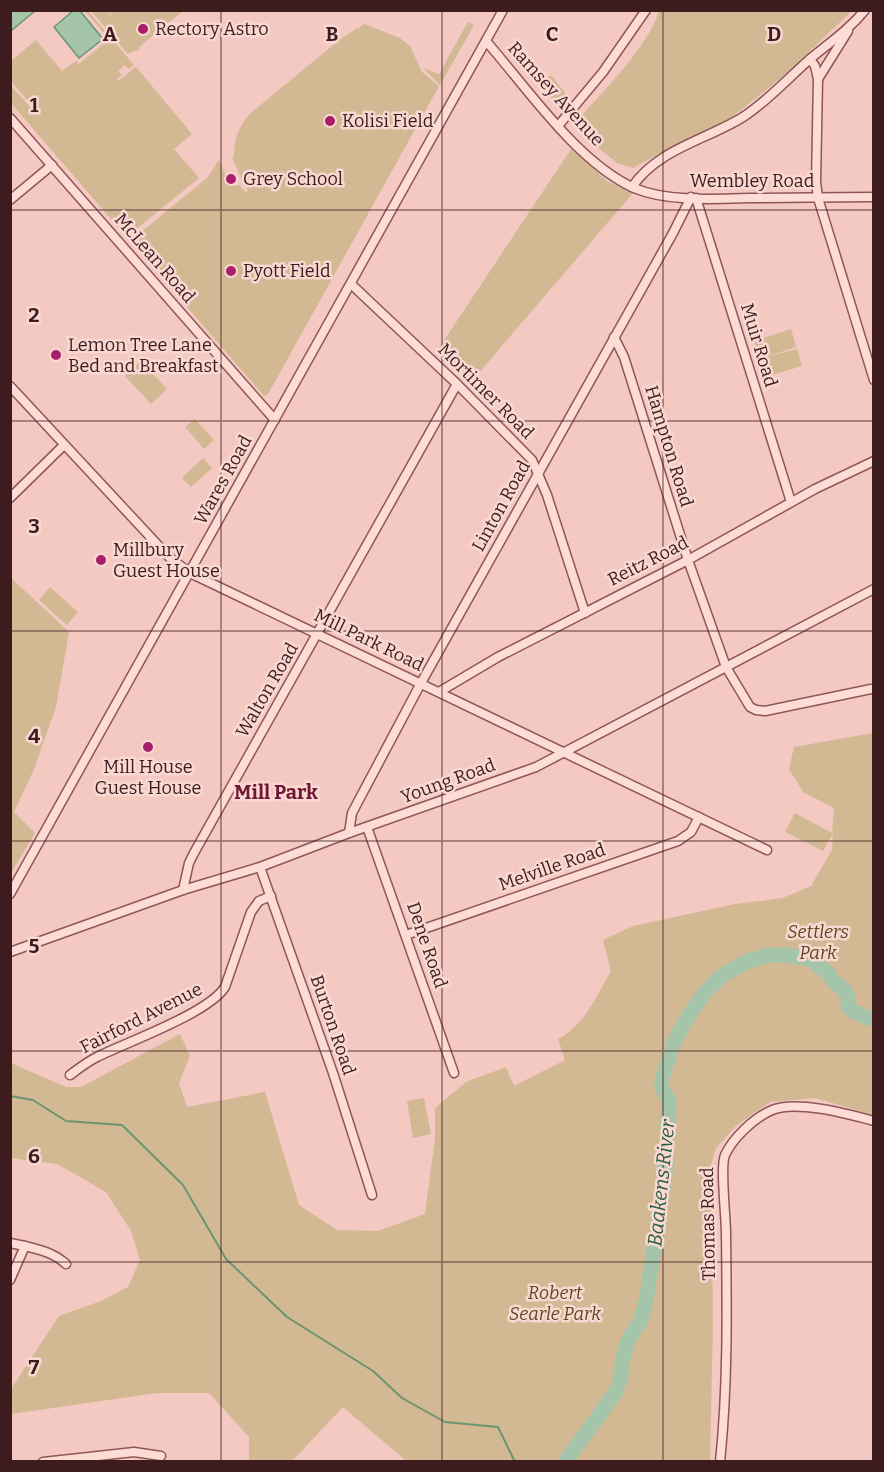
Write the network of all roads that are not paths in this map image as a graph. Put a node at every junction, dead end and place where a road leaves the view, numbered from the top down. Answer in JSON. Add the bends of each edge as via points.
{"nodes":[{"id":1,"x":503,"y":10,"type":"edge"},
{"id":2,"x":646,"y":10,"type":"edge"},
{"id":3,"x":865,"y":10,"type":"edge"},
{"id":4,"x":850,"y":27,"type":"junction"},
{"id":5,"x":486,"y":41,"type":"junction"},
{"id":6,"x":810,"y":59,"type":"junction"},
{"id":7,"x":818,"y":79,"type":"junction"},
{"id":8,"x":10,"y":118,"type":"edge"},
{"id":9,"x":558,"y":126,"type":"junction"},
{"id":10,"x":52,"y":165,"type":"junction"},
{"id":11,"x":632,"y":187,"type":"junction"},
{"id":12,"x":693,"y":197,"type":"junction"},
{"id":13,"x":873,"y":197,"type":"edge"},
{"id":14,"x":818,"y":198,"type":"junction"},
{"id":15,"x":10,"y":200,"type":"edge"},
{"id":16,"x":351,"y":284,"type":"junction"},
{"id":17,"x":614,"y":337,"type":"junction"},
{"id":18,"x":873,"y":380,"type":"edge"},
{"id":19,"x":457,"y":384,"type":"junction"},
{"id":20,"x":10,"y":386,"type":"edge"},
{"id":21,"x":275,"y":420,"type":"junction"},
{"id":22,"x":64,"y":445,"type":"junction"},
{"id":23,"x":873,"y":461,"type":"edge"},
{"id":24,"x":539,"y":472,"type":"junction"},
{"id":25,"x":10,"y":498,"type":"edge"},
{"id":26,"x":791,"y":502,"type":"junction"},
{"id":27,"x":688,"y":560,"type":"junction"},
{"id":28,"x":190,"y":573,"type":"junction"},
{"id":29,"x":873,"y":589,"type":"edge"},
{"id":30,"x":585,"y":613,"type":"junction"},
{"id":31,"x":318,"y":633,"type":"junction"},
{"id":32,"x":726,"y":666,"type":"junction"},
{"id":33,"x":421,"y":683,"type":"junction"},
{"id":34,"x":871,"y":689,"type":"dead end"},
{"id":35,"x":439,"y":692,"type":"junction"},
{"id":36,"x":564,"y":751,"type":"junction"},
{"id":37,"x":699,"y":817,"type":"junction"},
{"id":38,"x":367,"y":827,"type":"junction"},
{"id":39,"x":349,"y":833,"type":"junction"},
{"id":40,"x":767,"y":850,"type":"dead end"},
{"id":41,"x":260,"y":867,"type":"junction"},
{"id":42,"x":183,"y":890,"type":"junction"},
{"id":43,"x":10,"y":894,"type":"edge"},
{"id":44,"x":271,"y":896,"type":"junction"},
{"id":45,"x":406,"y":935,"type":"junction"},
{"id":46,"x":10,"y":952,"type":"edge"},
{"id":47,"x":454,"y":1073,"type":"dead end"},
{"id":48,"x":70,"y":1075,"type":"dead end"},
{"id":49,"x":873,"y":1120,"type":"edge"},
{"id":50,"x":372,"y":1195,"type":"dead end"},
{"id":51,"x":10,"y":1243,"type":"edge"},
{"id":52,"x":25,"y":1246,"type":"junction"},
{"id":53,"x":66,"y":1264,"type":"dead end"},
{"id":54,"x":10,"y":1280,"type":"edge"},
{"id":55,"x":160,"y":1456,"type":"dead end"},
{"id":56,"x":43,"y":1461,"type":"edge"},
{"id":57,"x":720,"y":1461,"type":"edge"}],
"edges":[{"from":1,"to":5,"type":"street","name":"Wares Road"},
{"from":2,"to":9,"type":"street","via":[[603,72]]},
{"from":3,"to":4,"type":"street"},
{"from":4,"to":6,"type":"street"},
{"from":4,"to":7,"type":"street"},
{"from":5,"to":9,"type":"street","name":"Ramsey Avenue"},
{"from":5,"to":16,"type":"street","name":"Wares Road"},
{"from":6,"to":7,"type":"street"},
{"from":6,"to":11,"type":"street","via":[[750,112],[665,156],[644,171]]},
{"from":7,"to":14,"type":"street"},
{"from":8,"to":10,"type":"street","name":"McLean Road"},
{"from":9,"to":11,"type":"street","name":"Ramsey Avenue","via":[[603,169]]},
{"from":10,"to":15,"type":"street"},
{"from":10,"to":21,"type":"street","name":"McLean Road"},
{"from":11,"to":12,"type":"street","name":"Wembley Road","via":[[650,194]]},
{"from":12,"to":14,"type":"street","name":"Wembley Road"},
{"from":12,"to":17,"type":"street","name":"Linton Road"},
{"from":12,"to":26,"type":"street","name":"Muir Road"},
{"from":13,"to":14,"type":"street","name":"Wembley Road"},
{"from":14,"to":18,"type":"street"},
{"from":16,"to":19,"type":"street","name":"Mortimer Road"},
{"from":16,"to":21,"type":"street","name":"Wares Road"},
{"from":17,"to":24,"type":"street","name":"Linton Road"},
{"from":17,"to":27,"type":"street","name":"Hampton Road","via":[[624,357]]},
{"from":19,"to":24,"type":"street","name":"Mortimer Road","via":[[524,450]]},
{"from":19,"to":31,"type":"street","name":"Walton Road"},
{"from":20,"to":22,"type":"street","name":"Mill Park Road"},
{"from":21,"to":28,"type":"street","name":"Wares Road"},
{"from":22,"to":25,"type":"street"},
{"from":22,"to":28,"type":"street","name":"Mill Park Road","via":[[169,557]]},
{"from":23,"to":26,"type":"street","name":"Reitz Road"},
{"from":24,"to":30,"type":"street","name":"Mortimer Road"},
{"from":24,"to":33,"type":"street","name":"Linton Road"},
{"from":26,"to":27,"type":"street","name":"Reitz Road"},
{"from":27,"to":30,"type":"street","name":"Reitz Road"},
{"from":27,"to":32,"type":"street","name":"Hampton Road"},
{"from":28,"to":31,"type":"street","name":"Mill Park Road"},
{"from":28,"to":43,"type":"street","name":"Wares Road"},
{"from":29,"to":32,"type":"street","name":"Young Road"},
{"from":30,"to":35,"type":"street","name":"Reitz Road"},
{"from":31,"to":33,"type":"street","name":"Mill Park Road"},
{"from":31,"to":42,"type":"street","name":"Walton Road","via":[[194,853]]},
{"from":32,"to":34,"type":"street","name":"Hampton Road","via":[[750,707],[759,711]]},
{"from":32,"to":36,"type":"street","name":"Young Road"},
{"from":33,"to":35,"type":"street","name":"Mill Park Road"},
{"from":33,"to":39,"type":"street","name":"Linton Road","via":[[356,803]]},
{"from":35,"to":36,"type":"street","name":"Mill Park Road"},
{"from":36,"to":37,"type":"street","name":"Mill Park Road"},
{"from":36,"to":38,"type":"street","name":"Young Road","via":[[536,767]]},
{"from":37,"to":40,"type":"street","name":"Mill Park Road"},
{"from":37,"to":45,"type":"street","name":"Melville Road","via":[[691,832],[678,841]]},
{"from":38,"to":39,"type":"street","name":"Young Road"},
{"from":38,"to":45,"type":"street","name":"Dene Road"},
{"from":39,"to":41,"type":"street","name":"Young Road"},
{"from":41,"to":42,"type":"street","name":"Young Road"},
{"from":41,"to":44,"type":"street","name":"Burton Road"},
{"from":42,"to":46,"type":"street","name":"Young Road"},
{"from":44,"to":48,"type":"street","name":"Fairford Avenue","via":[[259,901],[251,912],[218,997],[172,1023],[94,1058]]},
{"from":44,"to":50,"type":"street","name":"Burton Road"},
{"from":45,"to":47,"type":"street","name":"Dene Road"},
{"from":49,"to":57,"type":"street","name":"Thomas Road","via":[[822,1110],[779,1108],[744,1130],[724,1156],[726,1347]]},
{"from":51,"to":52,"type":"street"},
{"from":52,"to":53,"type":"street","via":[[52,1254]]},
{"from":52,"to":54,"type":"street"},
{"from":55,"to":56,"type":"street","via":[[134,1452]]}]}
